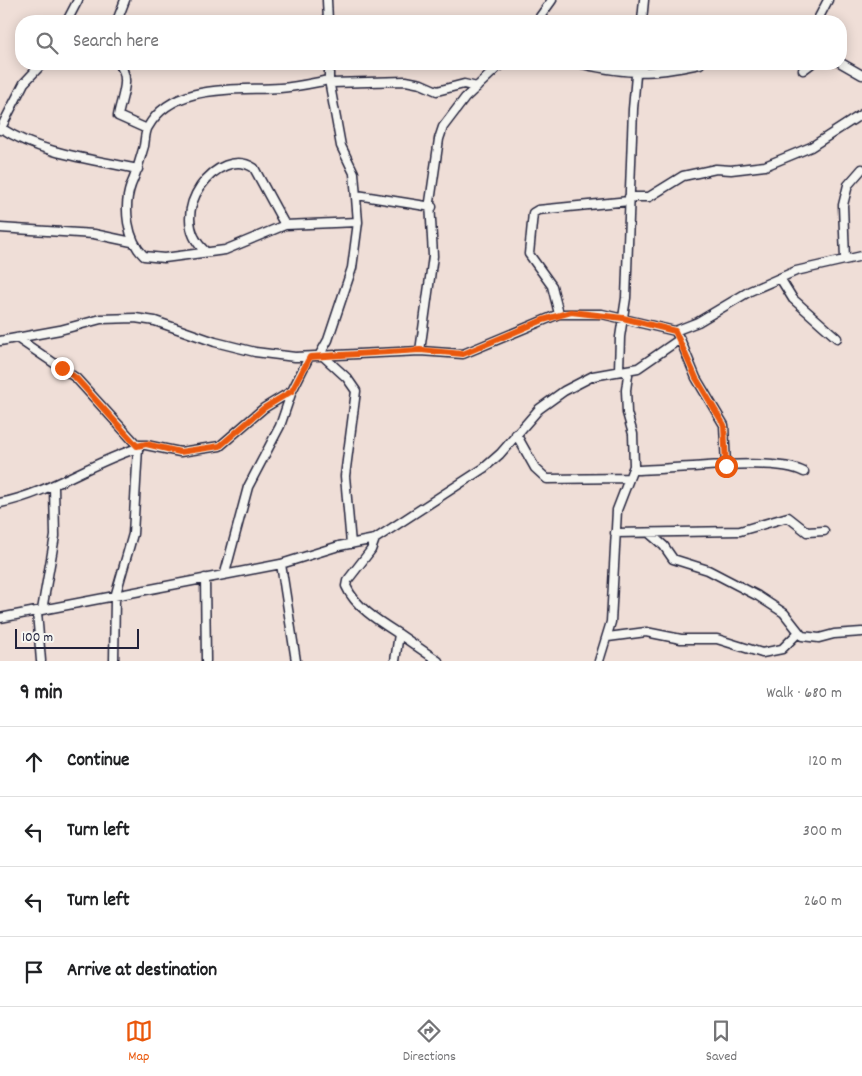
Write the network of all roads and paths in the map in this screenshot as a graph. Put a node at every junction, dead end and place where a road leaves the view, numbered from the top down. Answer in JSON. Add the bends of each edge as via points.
{"nodes":[{"id":1,"x":78,"y":0,"type":"edge"},
{"id":2,"x":125,"y":0,"type":"edge"},
{"id":3,"x":327,"y":0,"type":"edge"},
{"id":4,"x":552,"y":0,"type":"edge"},
{"id":5,"x":644,"y":0,"type":"edge"},
{"id":6,"x":828,"y":0,"type":"edge"},
{"id":7,"x":70,"y":15,"type":"edge"},
{"id":8,"x":119,"y":15,"type":"edge"},
{"id":9,"x":328,"y":15,"type":"edge"},
{"id":10,"x":541,"y":15,"type":"edge"},
{"id":11,"x":643,"y":15,"type":"edge"},
{"id":12,"x":820,"y":15,"type":"edge"},
{"id":13,"x":847,"y":66,"type":"edge"},
{"id":14,"x":36,"y":70,"type":"edge"},
{"id":15,"x":122,"y":70,"type":"edge"},
{"id":16,"x":329,"y":70,"type":"edge"},
{"id":17,"x":495,"y":70,"type":"edge"},
{"id":18,"x":614,"y":70,"type":"edge"},
{"id":19,"x":636,"y":70,"type":"edge"},
{"id":20,"x":671,"y":70,"type":"edge"},
{"id":21,"x":635,"y":74,"type":"junction"},
{"id":22,"x":862,"y":75,"type":"edge"},
{"id":23,"x":330,"y":81,"type":"junction"},
{"id":24,"x":478,"y":87,"type":"junction"},
{"id":25,"x":862,"y":114,"type":"edge"},
{"id":26,"x":0,"y":128,"type":"edge"},
{"id":27,"x":147,"y":129,"type":"junction"},
{"id":28,"x":138,"y":169,"type":"junction"},
{"id":29,"x":862,"y":169,"type":"edge"},
{"id":30,"x":357,"y":195,"type":"junction"},
{"id":31,"x":629,"y":199,"type":"junction"},
{"id":32,"x":432,"y":207,"type":"junction"},
{"id":33,"x":358,"y":222,"type":"junction"},
{"id":34,"x":285,"y":225,"type":"junction"},
{"id":35,"x":0,"y":228,"type":"edge"},
{"id":36,"x":132,"y":242,"type":"junction"},
{"id":37,"x":205,"y":252,"type":"junction"},
{"id":38,"x":862,"y":256,"type":"edge"},
{"id":39,"x":845,"y":259,"type":"junction"},
{"id":40,"x":780,"y":278,"type":"junction"},
{"id":41,"x":559,"y":314,"type":"junction"},
{"id":42,"x":623,"y":318,"type":"junction"},
{"id":43,"x":675,"y":331,"type":"junction"},
{"id":44,"x":17,"y":338,"type":"junction"},
{"id":45,"x":837,"y":338,"type":"dead end"},
{"id":46,"x":680,"y":339,"type":"junction"},
{"id":47,"x":0,"y":341,"type":"edge"},
{"id":48,"x":420,"y":350,"type":"junction"},
{"id":49,"x":321,"y":356,"type":"junction"},
{"id":50,"x":310,"y":357,"type":"junction"},
{"id":51,"x":621,"y":370,"type":"junction"},
{"id":52,"x":292,"y":391,"type":"junction"},
{"id":53,"x":516,"y":434,"type":"junction"},
{"id":54,"x":138,"y":447,"type":"junction"},
{"id":55,"x":726,"y":466,"type":"junction"},
{"id":56,"x":633,"y":470,"type":"junction"},
{"id":57,"x":804,"y":472,"type":"dead end"},
{"id":58,"x":628,"y":478,"type":"junction"},
{"id":59,"x":54,"y":487,"type":"junction"},
{"id":60,"x":0,"y":503,"type":"edge"},
{"id":61,"x":824,"y":531,"type":"dead end"},
{"id":62,"x":615,"y":533,"type":"junction"},
{"id":63,"x":649,"y":533,"type":"junction"},
{"id":64,"x":376,"y":539,"type":"junction"},
{"id":65,"x":352,"y":544,"type":"junction"},
{"id":66,"x":281,"y":564,"type":"junction"},
{"id":67,"x":224,"y":573,"type":"junction"},
{"id":68,"x":205,"y":578,"type":"junction"},
{"id":69,"x":115,"y":597,"type":"junction"},
{"id":70,"x":39,"y":611,"type":"junction"},
{"id":71,"x":0,"y":618,"type":"edge"},
{"id":72,"x":799,"y":632,"type":"junction"},
{"id":73,"x":862,"y":632,"type":"edge"},
{"id":74,"x":399,"y":634,"type":"junction"},
{"id":75,"x":608,"y":637,"type":"junction"},
{"id":76,"x":41,"y":661,"type":"edge"},
{"id":77,"x":114,"y":661,"type":"edge"},
{"id":78,"x":206,"y":661,"type":"edge"},
{"id":79,"x":296,"y":661,"type":"edge"},
{"id":80,"x":395,"y":661,"type":"edge"},
{"id":81,"x":438,"y":661,"type":"edge"},
{"id":82,"x":599,"y":661,"type":"edge"}],
"edges":[{"from":1,"to":7,"type":"street"},
{"from":2,"to":8,"type":"street"},
{"from":3,"to":9,"type":"street"},
{"from":4,"to":10,"type":"street"},
{"from":5,"to":11,"type":"street"},
{"from":6,"to":12,"type":"street"},
{"from":13,"to":22,"type":"street"},
{"from":14,"to":26,"type":"street","via":[[24,83]]},
{"from":15,"to":27,"type":"street","via":[[125,85],[118,116]]},
{"from":16,"to":23,"type":"street"},
{"from":17,"to":24,"type":"street"},
{"from":18,"to":21,"type":"street"},
{"from":19,"to":21,"type":"street"},
{"from":20,"to":21,"type":"street"},
{"from":21,"to":31,"type":"street"},
{"from":23,"to":24,"type":"street","via":[[406,81],[438,91],[464,84]]},
{"from":23,"to":27,"type":"street","via":[[279,88],[207,91],[172,105],[159,114]]},
{"from":23,"to":30,"type":"street","via":[[341,146],[354,173]]},
{"from":24,"to":32,"type":"street","via":[[443,127],[435,161]]},
{"from":25,"to":31,"type":"street","via":[[811,147],[765,166],[682,176],[650,197]]},
{"from":26,"to":28,"type":"street","via":[[20,140],[44,148]]},
{"from":27,"to":28,"type":"street"},
{"from":28,"to":36,"type":"street","via":[[129,191],[127,208]]},
{"from":29,"to":39,"type":"street","via":[[848,186],[843,205]]},
{"from":30,"to":32,"type":"street"},
{"from":30,"to":33,"type":"street"},
{"from":31,"to":41,"type":"street","via":[[533,213],[529,254],[552,286]]},
{"from":31,"to":42,"type":"street"},
{"from":32,"to":48,"type":"street","via":[[434,256]]},
{"from":33,"to":34,"type":"street"},
{"from":33,"to":49,"type":"street","via":[[352,268]]},
{"from":34,"to":37,"type":"street","via":[[225,250]]},
{"from":34,"to":37,"type":"street","via":[[254,168],[247,164],[231,165],[209,176],[198,189],[189,211],[191,231]]},
{"from":35,"to":36,"type":"street","via":[[94,234]]},
{"from":36,"to":37,"type":"street","via":[[144,256],[153,258]]},
{"from":38,"to":39,"type":"street"},
{"from":39,"to":40,"type":"street","via":[[796,270]]},
{"from":40,"to":43,"type":"street"},
{"from":40,"to":45,"type":"street","via":[[793,300]]},
{"from":41,"to":42,"type":"street","via":[[586,313]]},
{"from":41,"to":48,"type":"street","via":[[463,354]]},
{"from":42,"to":43,"type":"street"},
{"from":42,"to":51,"type":"street"},
{"from":43,"to":46,"type":"street"},
{"from":44,"to":47,"type":"street"},
{"from":44,"to":50,"type":"street","via":[[100,319],[135,318],[162,323],[255,352]]},
{"from":44,"to":54,"type":"street","via":[[76,378]]},
{"from":46,"to":51,"type":"street","via":[[643,366]]},
{"from":46,"to":55,"type":"street","via":[[696,378],[724,425]]},
{"from":48,"to":49,"type":"street"},
{"from":49,"to":50,"type":"street"},
{"from":49,"to":65,"type":"street","via":[[356,391],[345,476]]},
{"from":50,"to":52,"type":"street"},
{"from":51,"to":53,"type":"street","via":[[592,376],[564,391],[539,409]]},
{"from":51,"to":56,"type":"street","via":[[628,375],[627,413],[634,445]]},
{"from":52,"to":54,"type":"street","via":[[264,408],[220,446],[180,452],[146,444]]},
{"from":52,"to":67,"type":"street","via":[[283,420],[248,487]]},
{"from":53,"to":58,"type":"street","via":[[535,468],[548,479]]},
{"from":53,"to":64,"type":"street","via":[[484,468]]},
{"from":54,"to":59,"type":"street"},
{"from":54,"to":69,"type":"street","via":[[133,534]]},
{"from":55,"to":56,"type":"street"},
{"from":55,"to":57,"type":"street","via":[[770,465],[797,468]]},
{"from":56,"to":58,"type":"street"},
{"from":58,"to":62,"type":"street","via":[[619,503]]},
{"from":59,"to":60,"type":"street"},
{"from":59,"to":70,"type":"street","via":[[55,536]]},
{"from":61,"to":63,"type":"street","via":[[807,532],[788,517],[740,531]]},
{"from":62,"to":63,"type":"street"},
{"from":62,"to":75,"type":"street"},
{"from":63,"to":72,"type":"street","via":[[673,559],[708,570],[758,596],[784,613]]},
{"from":64,"to":65,"type":"street"},
{"from":64,"to":74,"type":"street","via":[[346,586],[357,603]]},
{"from":65,"to":66,"type":"street"},
{"from":66,"to":67,"type":"street"},
{"from":66,"to":79,"type":"street"},
{"from":67,"to":68,"type":"street"},
{"from":68,"to":69,"type":"street"},
{"from":68,"to":78,"type":"street"},
{"from":69,"to":70,"type":"street"},
{"from":69,"to":77,"type":"street"},
{"from":70,"to":71,"type":"street"},
{"from":70,"to":76,"type":"street"},
{"from":72,"to":73,"type":"street","via":[[802,636],[818,638]]},
{"from":72,"to":75,"type":"street","via":[[782,649],[762,653],[717,639],[681,639],[646,632]]},
{"from":74,"to":80,"type":"street"},
{"from":74,"to":81,"type":"street"},
{"from":75,"to":82,"type":"street"}]}
